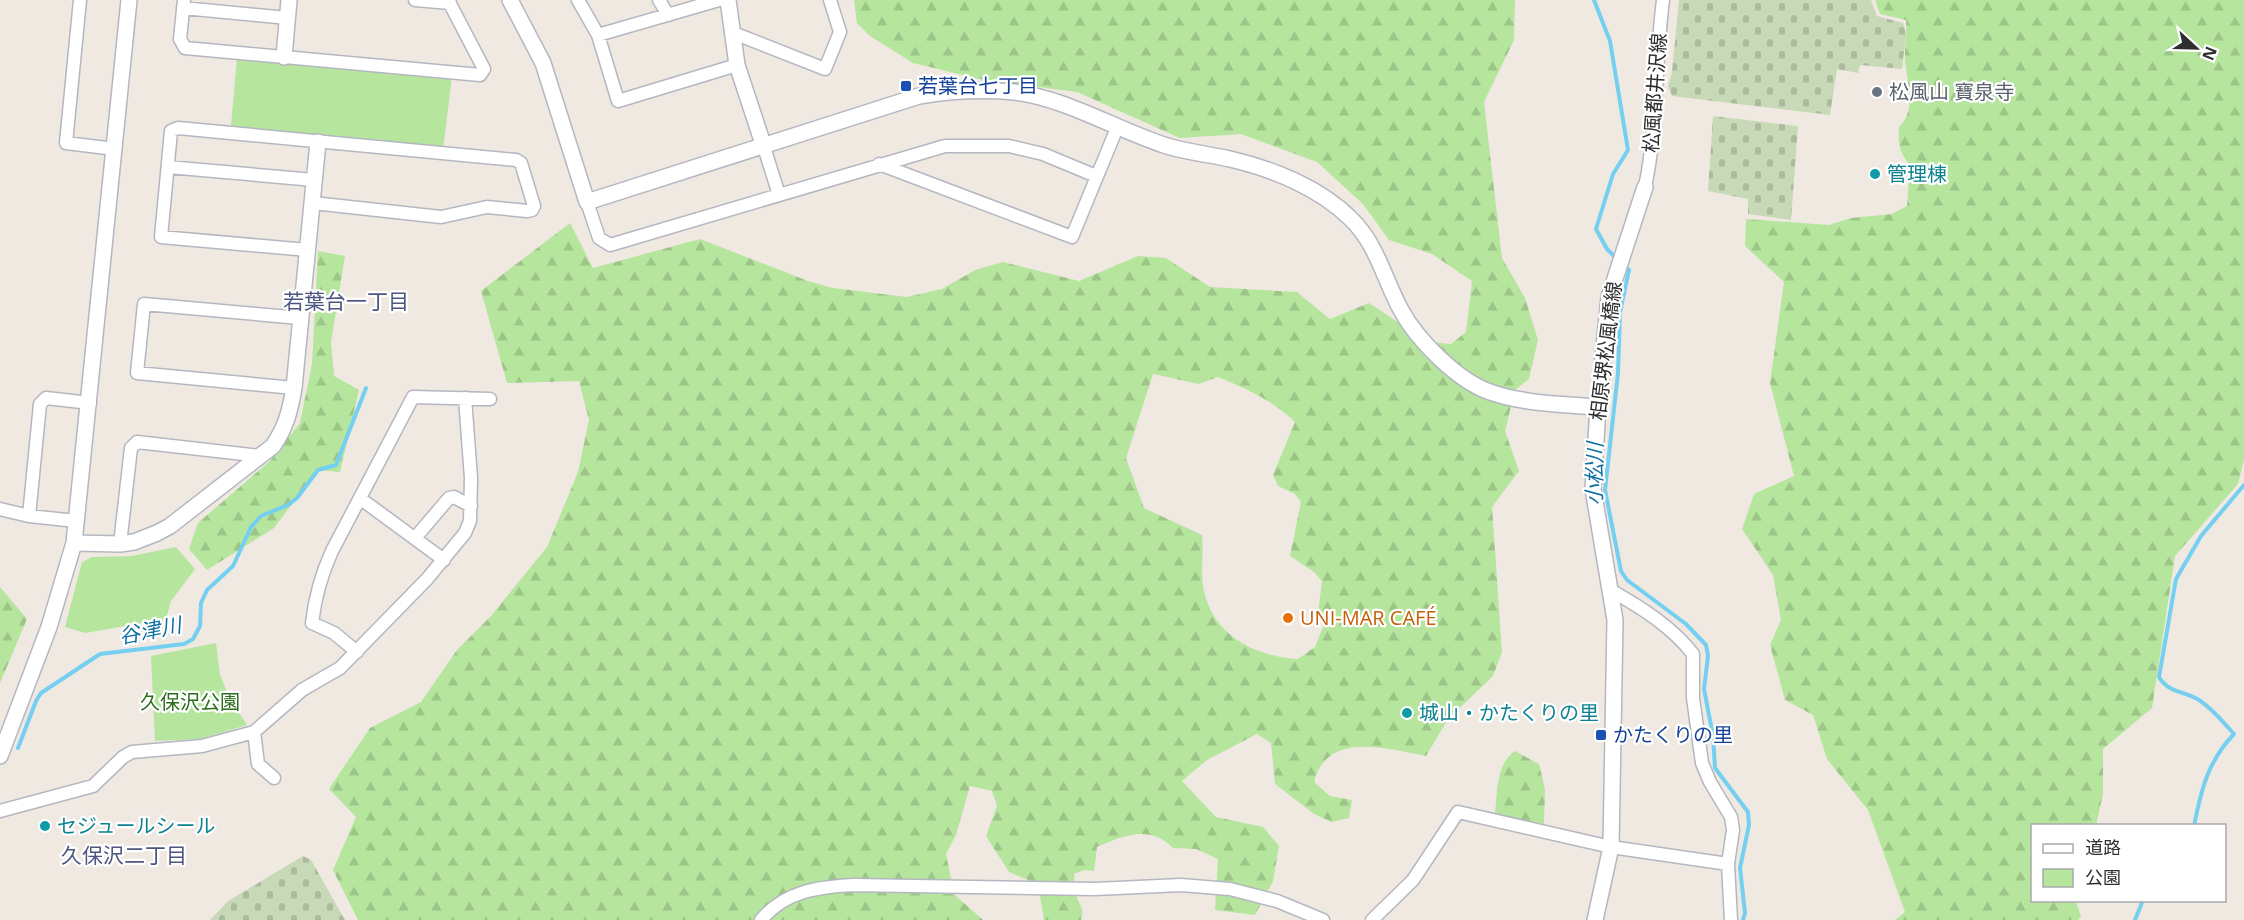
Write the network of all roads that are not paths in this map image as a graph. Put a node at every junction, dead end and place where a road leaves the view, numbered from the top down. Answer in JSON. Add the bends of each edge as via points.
{"nodes":[{"id":1,"x":80,"y":0,"type":"edge"},
{"id":2,"x":129,"y":0,"type":"edge"},
{"id":3,"x":289,"y":0,"type":"edge"},
{"id":4,"x":415,"y":0,"type":"edge"},
{"id":5,"x":510,"y":0,"type":"edge"},
{"id":6,"x":578,"y":0,"type":"edge"},
{"id":7,"x":659,"y":0,"type":"edge"},
{"id":8,"x":719,"y":0,"type":"edge"},
{"id":9,"x":728,"y":0,"type":"edge"},
{"id":10,"x":830,"y":0,"type":"edge"},
{"id":11,"x":1663,"y":0,"type":"edge"},
{"id":12,"x":449,"y":2,"type":"edge"},
{"id":13,"x":183,"y":4,"type":"edge"},
{"id":14,"x":668,"y":15,"type":"junction"},
{"id":15,"x":287,"y":18,"type":"junction"},
{"id":16,"x":731,"y":32,"type":"junction"},
{"id":17,"x":598,"y":35,"type":"junction"},
{"id":18,"x":284,"y":57,"type":"junction"},
{"id":19,"x":738,"y":65,"type":"junction"},
{"id":20,"x":1117,"y":128,"type":"junction"},
{"id":21,"x":318,"y":142,"type":"junction"},
{"id":22,"x":764,"y":147,"type":"junction"},
{"id":23,"x":115,"y":149,"type":"junction"},
{"id":24,"x":879,"y":164,"type":"junction"},
{"id":25,"x":168,"y":167,"type":"junction"},
{"id":26,"x":1096,"y":176,"type":"junction"},
{"id":27,"x":314,"y":180,"type":"junction"},
{"id":28,"x":1645,"y":187,"type":"joint"},
{"id":29,"x":779,"y":195,"type":"junction"},
{"id":30,"x":587,"y":202,"type":"junction"},
{"id":31,"x":313,"y":203,"type":"junction"},
{"id":32,"x":308,"y":250,"type":"junction"},
{"id":33,"x":300,"y":318,"type":"junction"},
{"id":34,"x":294,"y":388,"type":"junction"},
{"id":35,"x":465,"y":398,"type":"junction"},
{"id":36,"x":490,"y":399,"type":"dead end"},
{"id":37,"x":90,"y":403,"type":"junction"},
{"id":38,"x":1598,"y":407,"type":"junction"},
{"id":39,"x":260,"y":456,"type":"junction"},
{"id":40,"x":362,"y":499,"type":"junction"},
{"id":41,"x":471,"y":507,"type":"junction"},
{"id":42,"x":0,"y":509,"type":"edge"},
{"id":43,"x":29,"y":516,"type":"junction"},
{"id":44,"x":76,"y":521,"type":"junction"},
{"id":45,"x":415,"y":538,"type":"junction"},
{"id":46,"x":74,"y":543,"type":"junction"},
{"id":47,"x":120,"y":544,"type":"junction"},
{"id":48,"x":444,"y":560,"type":"junction"},
{"id":49,"x":1612,"y":591,"type":"junction"},
{"id":50,"x":357,"y":652,"type":"junction"},
{"id":51,"x":254,"y":732,"type":"junction"},
{"id":52,"x":0,"y":756,"type":"edge"},
{"id":53,"x":274,"y":778,"type":"dead end"},
{"id":54,"x":0,"y":811,"type":"edge"},
{"id":55,"x":1611,"y":847,"type":"junction"},
{"id":56,"x":1728,"y":864,"type":"junction"},
{"id":57,"x":761,"y":920,"type":"edge"},
{"id":58,"x":1323,"y":920,"type":"edge"},
{"id":59,"x":1372,"y":920,"type":"edge"},
{"id":60,"x":1595,"y":920,"type":"edge"},
{"id":61,"x":1731,"y":920,"type":"edge"}],
"edges":[{"from":1,"to":23,"type":"street","via":[[66,143]]},
{"from":2,"to":23,"type":"street"},
{"from":3,"to":15,"type":"street"},
{"from":4,"to":12,"type":"street"},
{"from":5,"to":30,"type":"street","via":[[543,63]]},
{"from":6,"to":17,"type":"street"},
{"from":7,"to":14,"type":"street"},
{"from":8,"to":14,"type":"street"},
{"from":9,"to":16,"type":"street"},
{"from":10,"to":16,"type":"street","via":[[840,32],[825,69]]},
{"from":11,"to":28,"type":"street","name":"松風都井沢線"},
{"from":12,"to":18,"type":"street","via":[[484,69],[480,75]]},
{"from":13,"to":15,"type":"street"},
{"from":13,"to":18,"type":"street","via":[[180,39],[185,48]]},
{"from":14,"to":17,"type":"street"},
{"from":15,"to":18,"type":"street"},
{"from":16,"to":19,"type":"street"},
{"from":17,"to":19,"type":"street","via":[[618,101]]},
{"from":19,"to":22,"type":"street"},
{"from":20,"to":22,"type":"street","via":[[1015,92],[941,92]]},
{"from":20,"to":26,"type":"street"},
{"from":20,"to":38,"type":"street","via":[[1165,145],[1232,160],[1312,189],[1353,220],[1381,261],[1415,332],[1462,376],[1487,392],[1502,396]]},
{"from":21,"to":25,"type":"street","via":[[178,128],[171,131]]},
{"from":21,"to":27,"type":"street"},
{"from":21,"to":31,"type":"street","via":[[516,160],[521,163],[534,206],[528,212],[487,207],[441,217]]},
{"from":22,"to":29,"type":"street"},
{"from":22,"to":30,"type":"street"},
{"from":23,"to":37,"type":"street"},
{"from":24,"to":26,"type":"street","via":[[945,146],[1009,146],[1043,154]]},
{"from":24,"to":26,"type":"street","via":[[1071,237]]},
{"from":24,"to":29,"type":"street"},
{"from":25,"to":27,"type":"street"},
{"from":25,"to":32,"type":"street","via":[[161,237]]},
{"from":27,"to":31,"type":"street"},
{"from":28,"to":38,"type":"street","name":"相原堺松風橋線","via":[[1616,270],[1606,315]]},
{"from":29,"to":30,"type":"street","via":[[610,245],[599,238]]},
{"from":31,"to":32,"type":"street"},
{"from":32,"to":33,"type":"street"},
{"from":33,"to":34,"type":"street"},
{"from":33,"to":34,"type":"street","via":[[144,304],[137,373]]},
{"from":34,"to":39,"type":"street","via":[[283,430],[273,446]]},
{"from":35,"to":36,"type":"street"},
{"from":35,"to":40,"type":"street","via":[[413,397]]},
{"from":35,"to":41,"type":"street"},
{"from":37,"to":43,"type":"street","via":[[46,398],[40,404]]},
{"from":37,"to":44,"type":"street"},
{"from":38,"to":49,"type":"street","name":"相原堺松風橋線","via":[[1593,489]]},
{"from":39,"to":47,"type":"street","via":[[170,526],[146,538]]},
{"from":39,"to":47,"type":"street","via":[[133,444]]},
{"from":40,"to":45,"type":"street"},
{"from":40,"to":50,"type":"street","via":[[322,573],[312,623],[325,627]]},
{"from":41,"to":45,"type":"street","via":[[457,498],[449,498]]},
{"from":41,"to":48,"type":"street","via":[[468,528]]},
{"from":42,"to":43,"type":"street"},
{"from":43,"to":44,"type":"street"},
{"from":44,"to":46,"type":"street"},
{"from":45,"to":48,"type":"street"},
{"from":46,"to":47,"type":"street"},
{"from":46,"to":52,"type":"street","via":[[49,627]]},
{"from":48,"to":50,"type":"street"},
{"from":49,"to":55,"type":"street","name":"相原堺松風橋線","via":[[1615,620]]},
{"from":49,"to":56,"type":"street","via":[[1674,633],[1694,654],[1694,698],[1702,763],[1731,817]]},
{"from":50,"to":51,"type":"street","via":[[340,668],[302,690]]},
{"from":51,"to":53,"type":"street","via":[[258,764]]},
{"from":51,"to":54,"type":"street","via":[[202,747],[132,753],[93,786]]},
{"from":55,"to":56,"type":"street"},
{"from":55,"to":59,"type":"street","via":[[1458,812],[1413,880]]},
{"from":55,"to":60,"type":"street","name":"相原堺松風橋線"},
{"from":56,"to":61,"type":"street"},
{"from":57,"to":58,"type":"street","via":[[771,908],[801,892],[818,886],[853,885],[1095,889],[1181,885],[1230,889],[1277,901]]}]}
